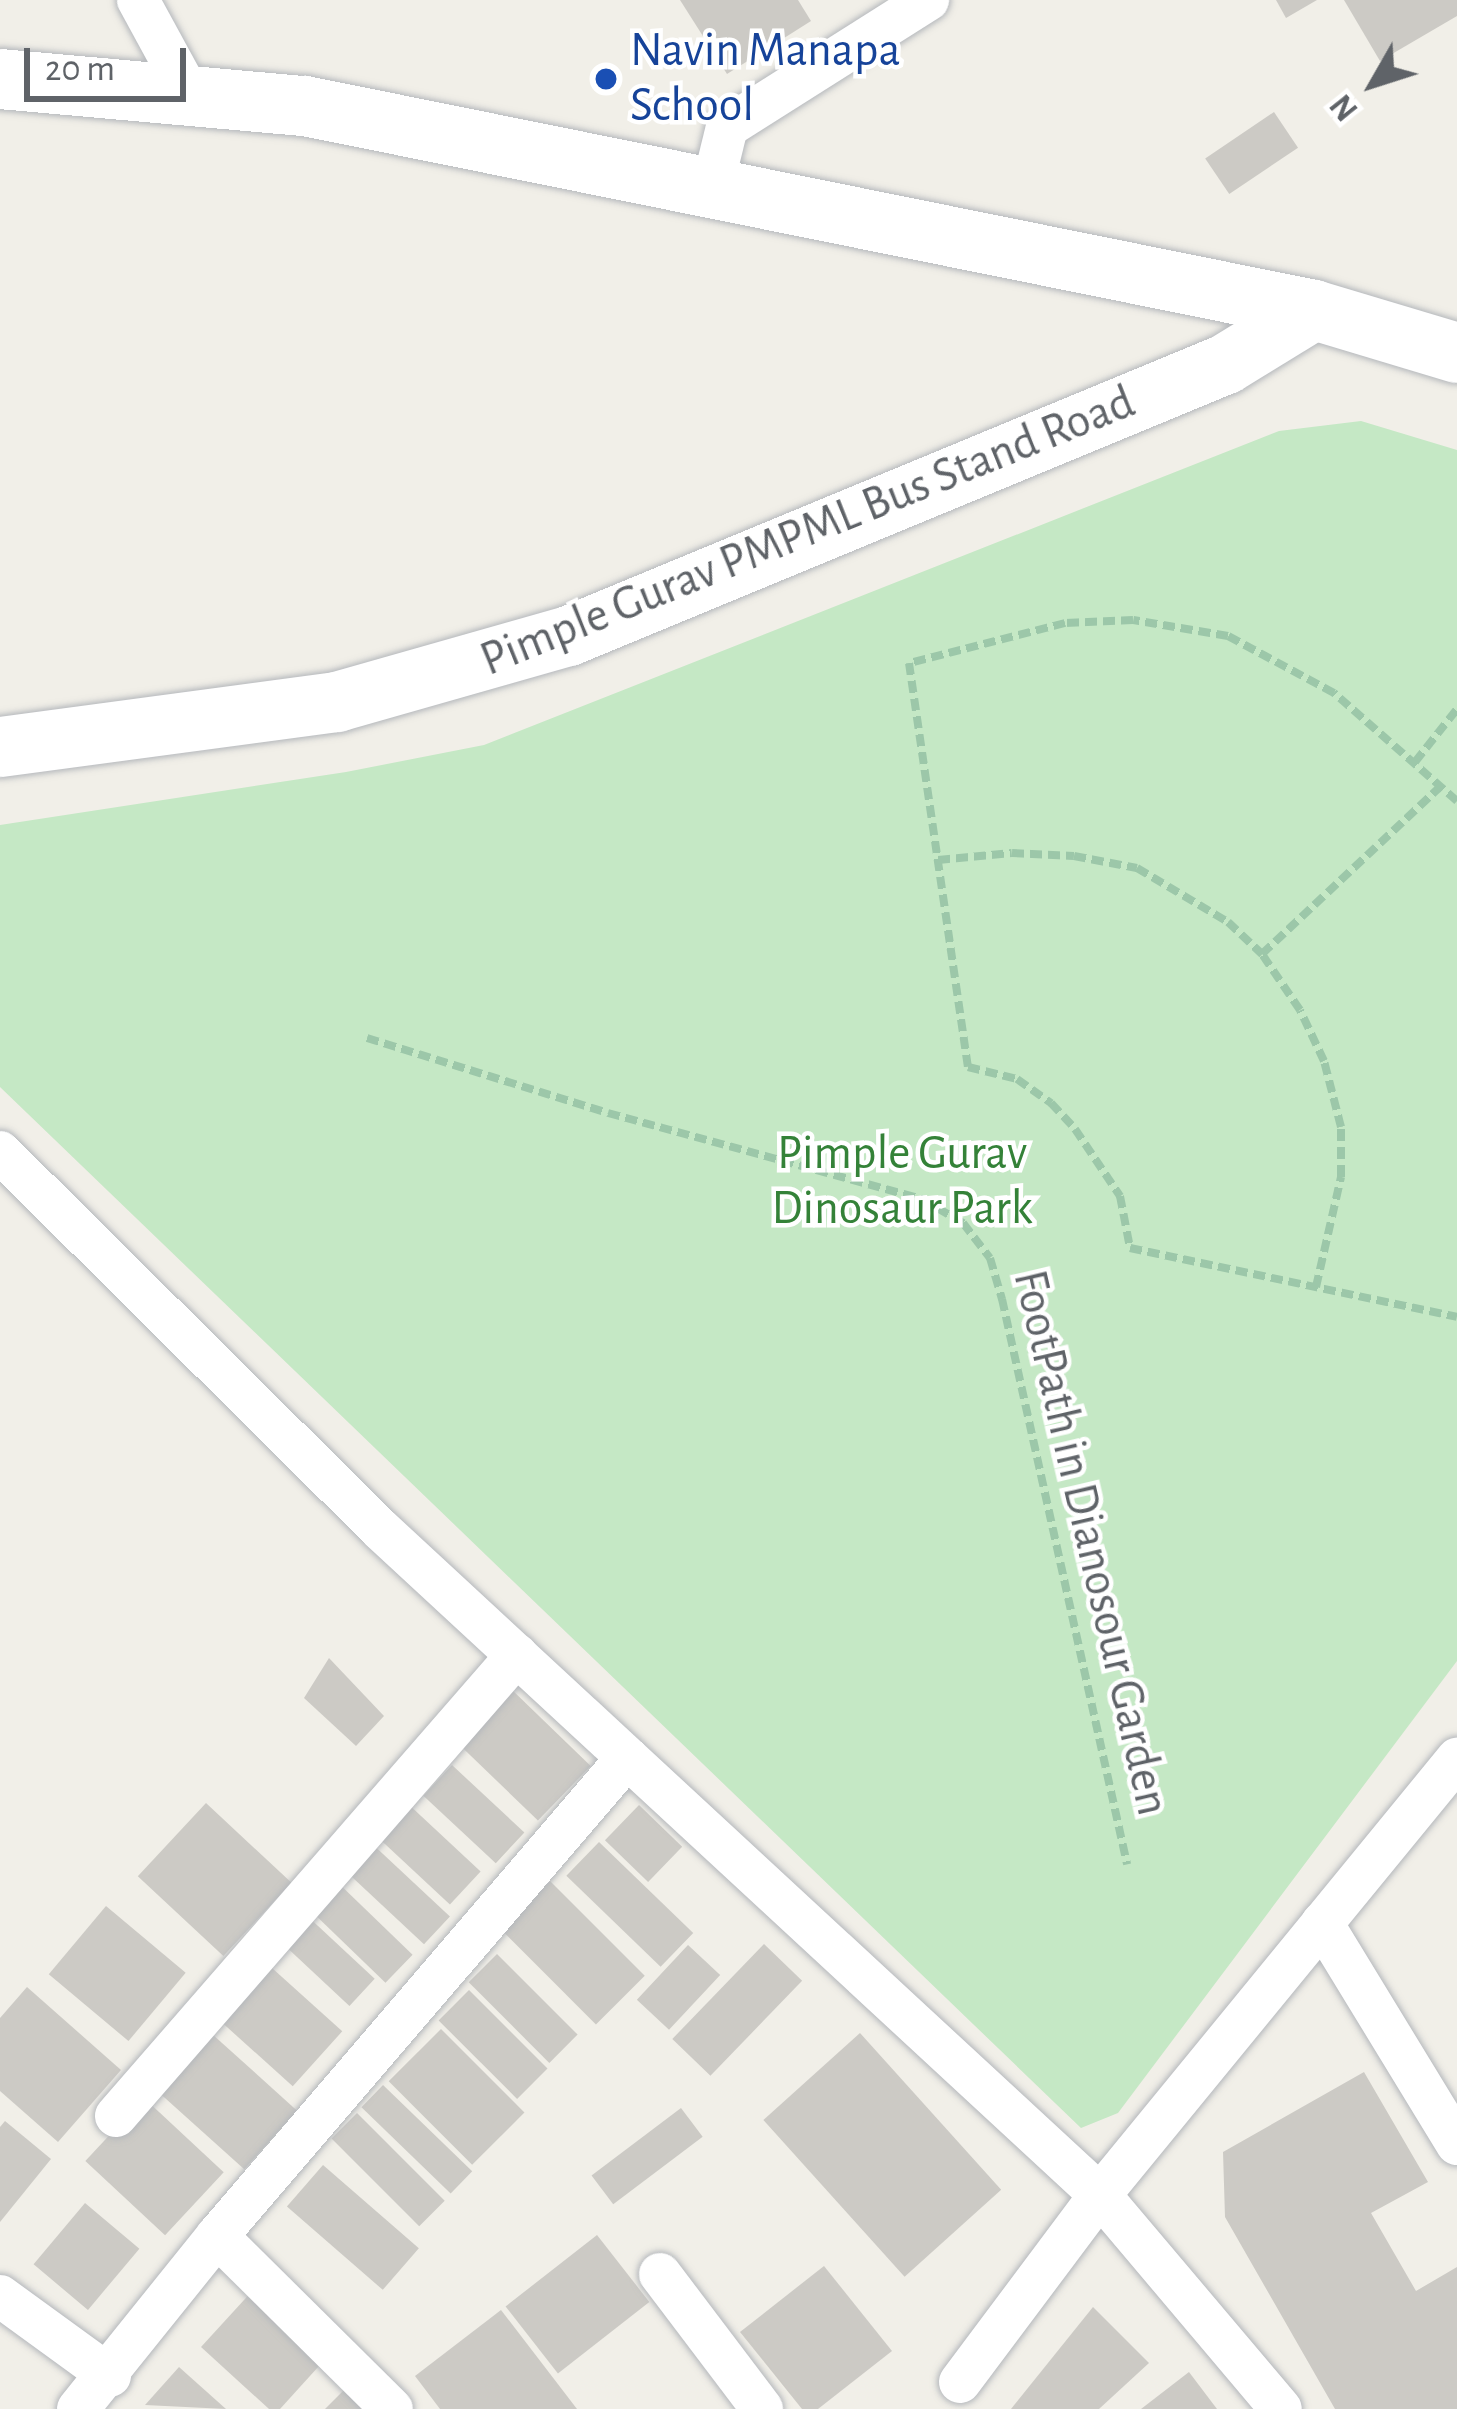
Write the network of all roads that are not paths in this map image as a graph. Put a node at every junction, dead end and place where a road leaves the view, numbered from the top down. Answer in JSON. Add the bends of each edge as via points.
{"nodes":[{"id":1,"x":139,"y":0,"type":"edge"},
{"id":2,"x":928,"y":0,"type":"edge"},
{"id":3,"x":0,"y":79,"type":"edge"},
{"id":4,"x":192,"y":99,"type":"junction"},
{"id":5,"x":712,"y":188,"type":"junction"},
{"id":6,"x":1314,"y":310,"type":"junction"},
{"id":7,"x":1457,"y":353,"type":"edge"},
{"id":8,"x":0,"y":747,"type":"edge"},
{"id":9,"x":0,"y":1152,"type":"edge"},
{"id":10,"x":517,"y":1655,"type":"junction"},
{"id":11,"x":627,"y":1758,"type":"junction"},
{"id":12,"x":1457,"y":1759,"type":"edge"},
{"id":13,"x":1322,"y":1923,"type":"junction"},
{"id":14,"x":116,"y":2116,"type":"dead end"},
{"id":15,"x":1457,"y":2144,"type":"edge"},
{"id":16,"x":1100,"y":2195,"type":"junction"},
{"id":17,"x":217,"y":2236,"type":"junction"},
{"id":18,"x":660,"y":2274,"type":"dead end"},
{"id":19,"x":0,"y":2296,"type":"edge"},
{"id":20,"x":110,"y":2376,"type":"junction"},
{"id":21,"x":960,"y":2382,"type":"dead end"},
{"id":22,"x":77,"y":2409,"type":"edge"},
{"id":23,"x":392,"y":2409,"type":"edge"},
{"id":24,"x":761,"y":2409,"type":"edge"},
{"id":25,"x":1281,"y":2409,"type":"edge"}],
"edges":[{"from":1,"to":4,"type":"street"},
{"from":2,"to":5,"type":"street","via":[[727,127]]},
{"from":3,"to":4,"type":"street"},
{"from":4,"to":5,"type":"street","via":[[305,106]]},
{"from":5,"to":6,"type":"street"},
{"from":6,"to":7,"type":"street"},
{"from":6,"to":8,"type":"street","name":"Pimple Gurav PMPML Bus Stand Road","via":[[1226,364],[569,636],[337,702]]},
{"from":9,"to":10,"type":"street"},
{"from":10,"to":11,"type":"street"},
{"from":10,"to":14,"type":"street"},
{"from":11,"to":16,"type":"street"},
{"from":11,"to":17,"type":"street"},
{"from":12,"to":13,"type":"street"},
{"from":13,"to":15,"type":"street"},
{"from":13,"to":16,"type":"street"},
{"from":16,"to":21,"type":"street"},
{"from":16,"to":25,"type":"street"},
{"from":17,"to":20,"type":"street"},
{"from":17,"to":23,"type":"street"},
{"from":18,"to":24,"type":"street"},
{"from":19,"to":20,"type":"street"},
{"from":20,"to":22,"type":"street"}]}
